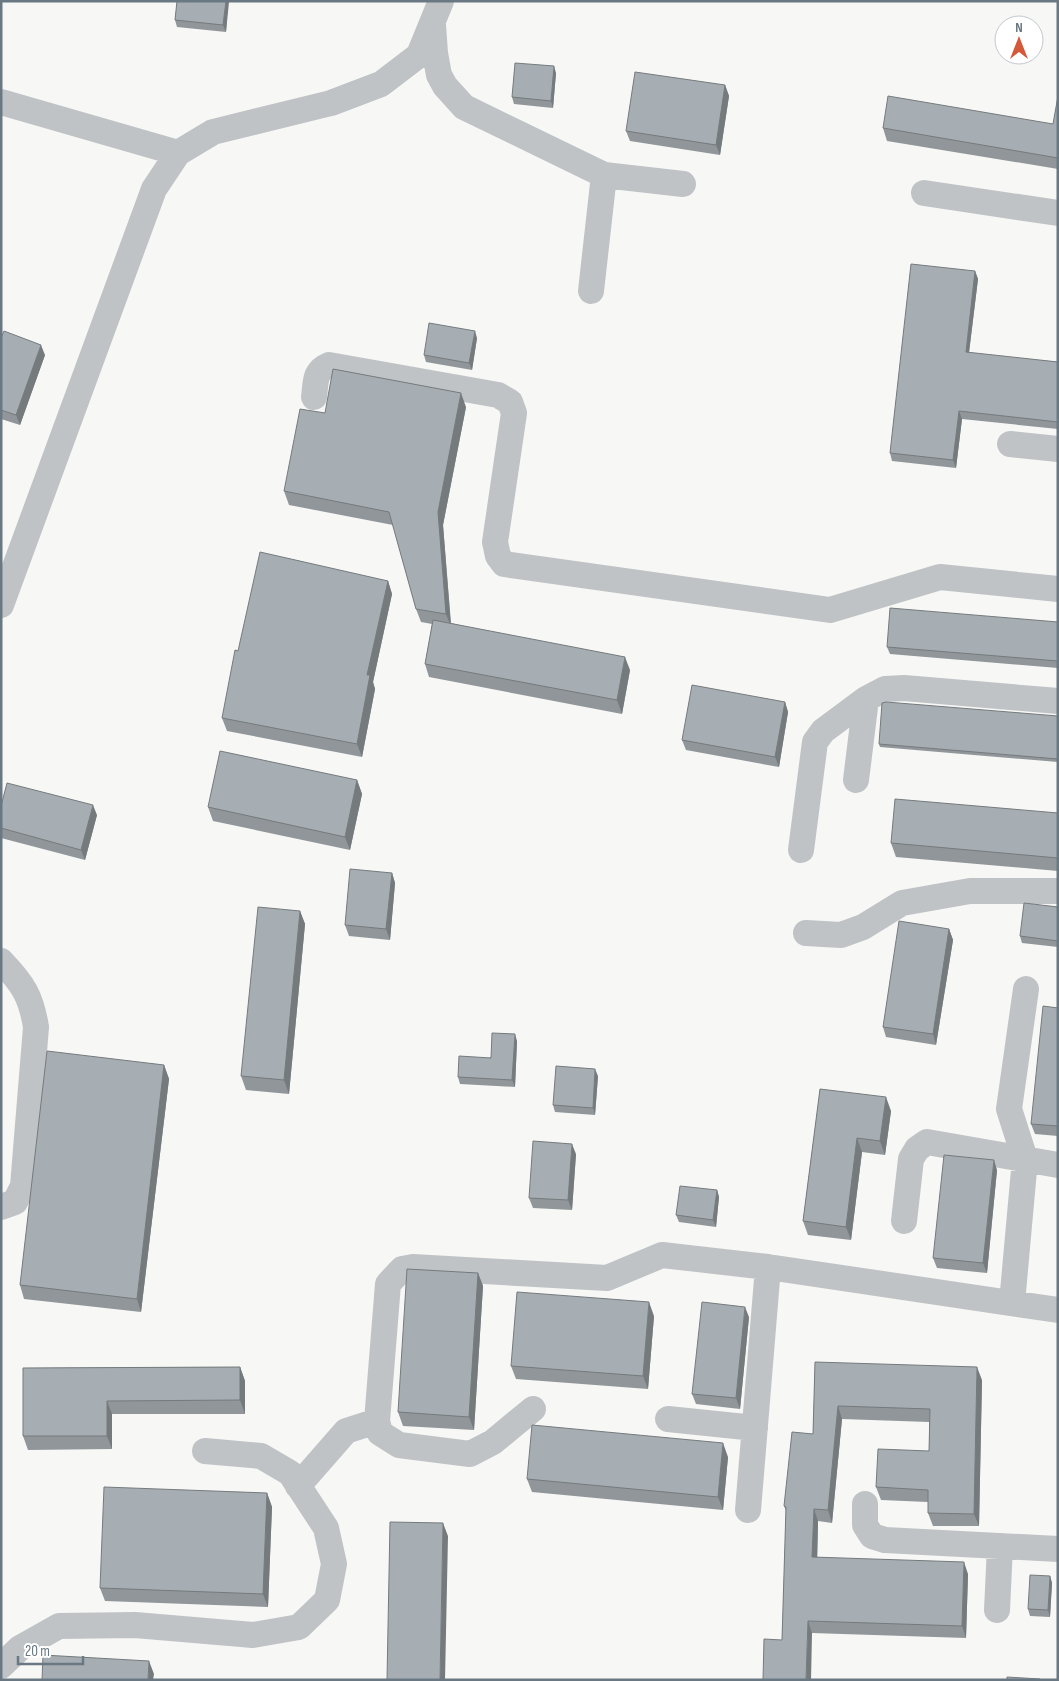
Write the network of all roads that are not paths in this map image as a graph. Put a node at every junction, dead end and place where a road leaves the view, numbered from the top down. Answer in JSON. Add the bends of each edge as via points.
{"nodes":[{"id":1,"x":437,"y":12,"type":"edge"},
{"id":2,"x":1,"y":102,"type":"edge"},
{"id":3,"x":178,"y":153,"type":"junction"},
{"id":4,"x":604,"y":175,"type":"junction"},
{"id":5,"x":683,"y":184,"type":"dead end"},
{"id":6,"x":924,"y":193,"type":"dead end"},
{"id":7,"x":1058,"y":213,"type":"edge"},
{"id":8,"x":591,"y":291,"type":"dead end"},
{"id":9,"x":314,"y":396,"type":"dead end"},
{"id":10,"x":1010,"y":444,"type":"dead end"},
{"id":11,"x":1058,"y":449,"type":"edge"},
{"id":12,"x":1058,"y":589,"type":"edge"},
{"id":13,"x":1,"y":605,"type":"edge"},
{"id":14,"x":866,"y":699,"type":"junction"},
{"id":15,"x":1058,"y":701,"type":"edge"},
{"id":16,"x":856,"y":780,"type":"dead end"},
{"id":17,"x":801,"y":850,"type":"dead end"},
{"id":18,"x":1058,"y":891,"type":"edge"},
{"id":19,"x":806,"y":934,"type":"dead end"},
{"id":20,"x":1,"y":961,"type":"edge"},
{"id":21,"x":1026,"y":989,"type":"dead end"},
{"id":22,"x":1025,"y":1159,"type":"junction"},
{"id":23,"x":1058,"y":1165,"type":"edge"},
{"id":24,"x":1,"y":1207,"type":"edge"},
{"id":25,"x":904,"y":1221,"type":"dead end"},
{"id":26,"x":768,"y":1267,"type":"junction"},
{"id":27,"x":1012,"y":1303,"type":"junction"},
{"id":28,"x":1058,"y":1310,"type":"edge"},
{"id":29,"x":533,"y":1409,"type":"dead end"},
{"id":30,"x":668,"y":1419,"type":"dead end"},
{"id":31,"x":377,"y":1421,"type":"junction"},
{"id":32,"x":755,"y":1428,"type":"junction"},
{"id":33,"x":205,"y":1451,"type":"dead end"},
{"id":34,"x":298,"y":1486,"type":"junction"},
{"id":35,"x":865,"y":1504,"type":"dead end"},
{"id":36,"x":748,"y":1510,"type":"dead end"},
{"id":37,"x":1000,"y":1546,"type":"junction"},
{"id":38,"x":1058,"y":1549,"type":"edge"},
{"id":39,"x":997,"y":1610,"type":"dead end"},
{"id":40,"x":1,"y":1666,"type":"edge"}],
"edges":[{"from":1,"to":3,"type":"street","via":[[419,54],[381,84],[330,103],[213,132]]},
{"from":1,"to":4,"type":"street","via":[[435,53],[439,75],[464,107]]},
{"from":2,"to":3,"type":"street"},
{"from":3,"to":13,"type":"street","via":[[154,189]]},
{"from":4,"to":5,"type":"street"},
{"from":4,"to":8,"type":"street"},
{"from":6,"to":7,"type":"street"},
{"from":9,"to":12,"type":"street","via":[[317,376],[321,368],[329,365],[498,395],[510,402],[514,413],[495,542],[498,556],[504,564],[830,610],[940,577]]},
{"from":10,"to":11,"type":"street"},
{"from":14,"to":15,"type":"street","via":[[885,689],[904,688]]},
{"from":14,"to":16,"type":"street"},
{"from":14,"to":17,"type":"street","via":[[824,731],[815,742]]},
{"from":18,"to":19,"type":"street","via":[[950,894],[902,903],[863,927],[841,934]]},
{"from":20,"to":24,"type":"street","via":[[18,978],[32,1005],[36,1028],[23,1186],[15,1202]]},
{"from":21,"to":22,"type":"street","via":[[1009,1109]]},
{"from":22,"to":23,"type":"street"},
{"from":22,"to":25,"type":"street","via":[[927,1142],[911,1158]]},
{"from":22,"to":27,"type":"street"},
{"from":26,"to":27,"type":"street"},
{"from":26,"to":31,"type":"street","via":[[662,1256],[607,1278],[402,1268],[388,1284]]},
{"from":26,"to":32,"type":"street"},
{"from":27,"to":28,"type":"street"},
{"from":29,"to":31,"type":"street","via":[[493,1442],[470,1454],[399,1445],[380,1433]]},
{"from":30,"to":32,"type":"street"},
{"from":31,"to":34,"type":"street","via":[[346,1431]]},
{"from":32,"to":36,"type":"street"},
{"from":33,"to":34,"type":"street","via":[[261,1456],[290,1473]]},
{"from":34,"to":40,"type":"street","via":[[326,1528],[334,1564],[327,1600],[299,1627],[253,1635],[136,1625],[58,1626],[20,1648]]},
{"from":35,"to":37,"type":"street","via":[[865,1525],[872,1536],[885,1540]]},
{"from":37,"to":38,"type":"street"},
{"from":37,"to":39,"type":"street"}]}
